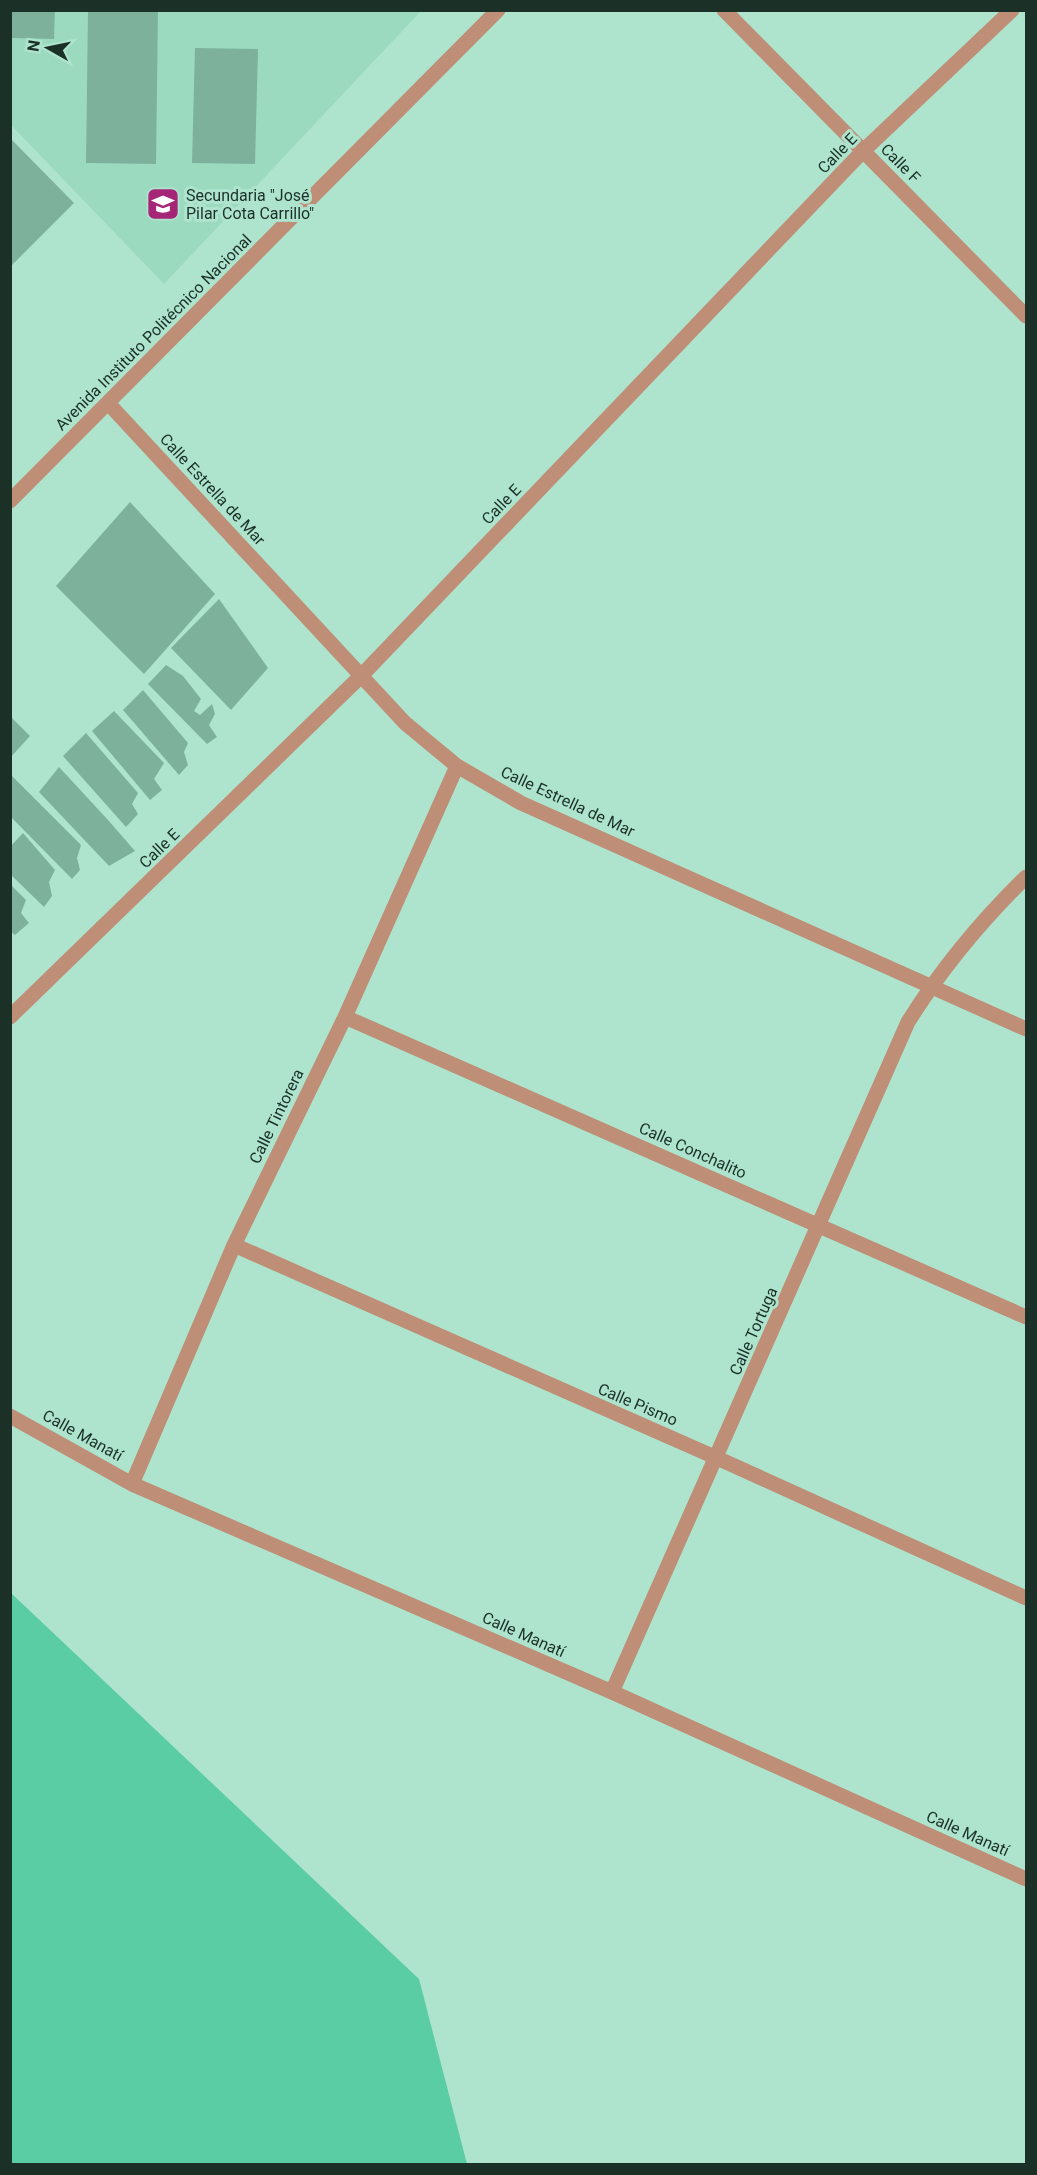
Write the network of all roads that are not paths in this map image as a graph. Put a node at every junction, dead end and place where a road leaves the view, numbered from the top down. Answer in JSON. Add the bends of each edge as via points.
{"nodes":[{"id":1,"x":498,"y":10,"type":"edge"},
{"id":2,"x":724,"y":10,"type":"edge"},
{"id":3,"x":1012,"y":10,"type":"edge"},
{"id":4,"x":863,"y":151,"type":"junction"},
{"id":5,"x":1026,"y":316,"type":"edge"},
{"id":6,"x":108,"y":403,"type":"junction"},
{"id":7,"x":10,"y":501,"type":"edge"},
{"id":8,"x":362,"y":675,"type":"junction"},
{"id":9,"x":457,"y":766,"type":"junction"},
{"id":10,"x":1026,"y":877,"type":"edge"},
{"id":11,"x":931,"y":986,"type":"junction"},
{"id":12,"x":10,"y":1017,"type":"edge"},
{"id":13,"x":345,"y":1017,"type":"junction"},
{"id":14,"x":1026,"y":1029,"type":"edge"},
{"id":15,"x":820,"y":1224,"type":"junction"},
{"id":16,"x":234,"y":1245,"type":"junction"},
{"id":17,"x":1026,"y":1317,"type":"edge"},
{"id":18,"x":10,"y":1416,"type":"edge"},
{"id":19,"x":717,"y":1458,"type":"junction"},
{"id":20,"x":132,"y":1484,"type":"junction"},
{"id":21,"x":1026,"y":1598,"type":"edge"},
{"id":22,"x":612,"y":1692,"type":"junction"},
{"id":23,"x":1026,"y":1879,"type":"edge"}],
"edges":[{"from":1,"to":6,"type":"street","name":"Avenida Instituto Politécnico Nacional"},
{"from":2,"to":4,"type":"street","name":"Calle F"},
{"from":3,"to":4,"type":"street","name":"Calle E"},
{"from":4,"to":5,"type":"street","name":"Calle F"},
{"from":4,"to":8,"type":"street","name":"Calle E"},
{"from":6,"to":7,"type":"street","name":"Avenida Instituto Politécnico Nacional"},
{"from":6,"to":8,"type":"street","name":"Calle Estrella de Mar"},
{"from":8,"to":9,"type":"street","name":"Calle Estrella de Mar","via":[[405,723]]},
{"from":8,"to":12,"type":"street","name":"Calle E"},
{"from":9,"to":11,"type":"street","name":"Calle Estrella de Mar","via":[[521,803]]},
{"from":9,"to":13,"type":"street","name":"Calle Tintorera"},
{"from":10,"to":11,"type":"street","name":"Calle Tortuga","via":[[983,919]]},
{"from":11,"to":14,"type":"street","name":"Calle Estrella de Mar"},
{"from":11,"to":15,"type":"street","name":"Calle Tortuga","via":[[908,1022]]},
{"from":13,"to":15,"type":"street","name":"Calle Conchalito"},
{"from":13,"to":16,"type":"street","name":"Calle Tintorera"},
{"from":15,"to":17,"type":"street","name":"Calle Conchalito"},
{"from":15,"to":19,"type":"street","name":"Calle Tortuga"},
{"from":16,"to":19,"type":"street","name":"Calle Pismo"},
{"from":16,"to":20,"type":"street","name":"Calle Tintorera"},
{"from":18,"to":20,"type":"street","name":"Calle Manatí"},
{"from":19,"to":21,"type":"street","name":"Calle Pismo"},
{"from":19,"to":22,"type":"street","name":"Calle Tortuga"},
{"from":20,"to":22,"type":"street","name":"Calle Manatí"},
{"from":22,"to":23,"type":"street","name":"Calle Manatí"}]}
